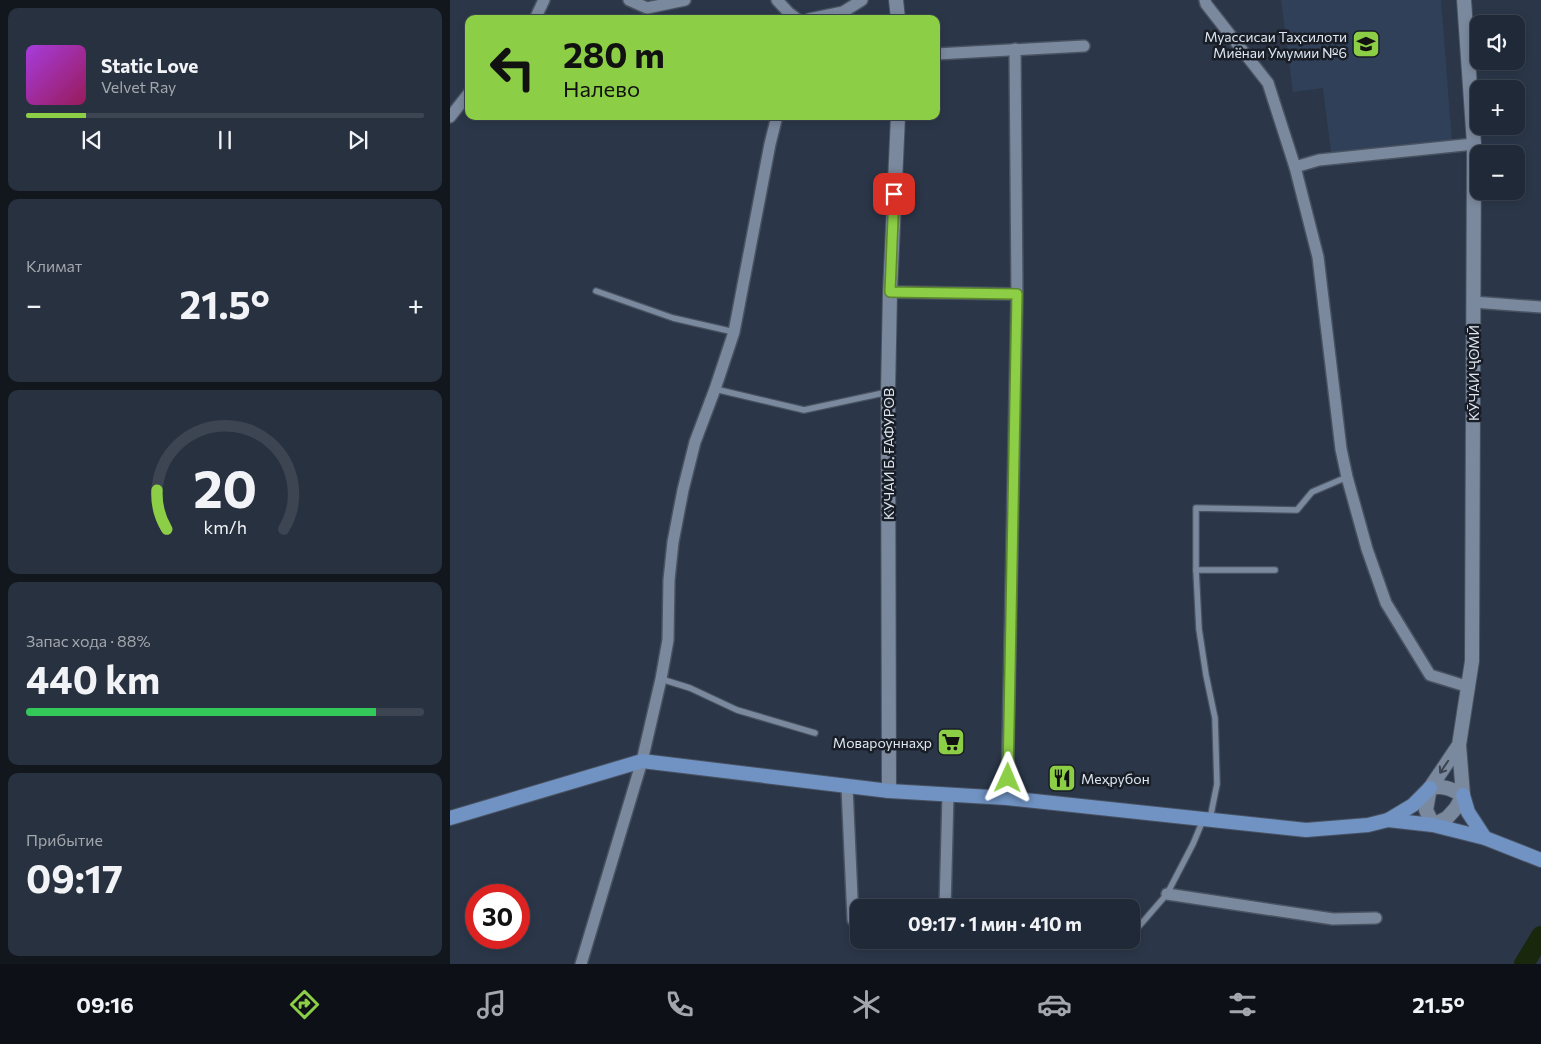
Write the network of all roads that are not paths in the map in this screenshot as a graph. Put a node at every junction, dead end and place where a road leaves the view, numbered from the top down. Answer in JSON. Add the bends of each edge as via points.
{"nodes":[{"id":1,"x":544,"y":0,"type":"edge"},
{"id":2,"x":629,"y":0,"type":"edge"},
{"id":3,"x":685,"y":0,"type":"edge"},
{"id":4,"x":777,"y":0,"type":"edge"},
{"id":5,"x":862,"y":0,"type":"edge"},
{"id":6,"x":896,"y":0,"type":"edge"},
{"id":7,"x":1205,"y":0,"type":"edge"},
{"id":8,"x":1464,"y":0,"type":"edge"},
{"id":9,"x":537,"y":15,"type":"edge"},
{"id":10,"x":792,"y":15,"type":"edge"},
{"id":11,"x":828,"y":15,"type":"edge"},
{"id":12,"x":898,"y":15,"type":"edge"},
{"id":13,"x":1084,"y":46,"type":"dead end"},
{"id":14,"x":1015,"y":49,"type":"junction"},
{"id":15,"x":940,"y":54,"type":"edge"},
{"id":16,"x":465,"y":97,"type":"edge"},
{"id":17,"x":450,"y":117,"type":"edge"},
{"id":18,"x":776,"y":120,"type":"edge"},
{"id":19,"x":898,"y":120,"type":"edge"},
{"id":20,"x":1474,"y":144,"type":"junction"},
{"id":21,"x":1295,"y":167,"type":"junction"},
{"id":22,"x":596,"y":291,"type":"dead end"},
{"id":23,"x":890,"y":292,"type":"junction"},
{"id":24,"x":1017,"y":294,"type":"junction"},
{"id":25,"x":1473,"y":302,"type":"junction"},
{"id":26,"x":1541,"y":306,"type":"edge"},
{"id":27,"x":734,"y":332,"type":"junction"},
{"id":28,"x":715,"y":389,"type":"junction"},
{"id":29,"x":888,"y":392,"type":"junction"},
{"id":30,"x":1347,"y":477,"type":"junction"},
{"id":31,"x":1196,"y":570,"type":"junction"},
{"id":32,"x":1276,"y":570,"type":"dead end"},
{"id":33,"x":661,"y":679,"type":"junction"},
{"id":34,"x":1469,"y":687,"type":"junction"},
{"id":35,"x":815,"y":733,"type":"dead end"},
{"id":36,"x":1459,"y":745,"type":"junction"},
{"id":37,"x":642,"y":762,"type":"junction"},
{"id":38,"x":847,"y":787,"type":"junction"},
{"id":39,"x":1430,"y":788,"type":"junction"},
{"id":40,"x":889,"y":791,"type":"junction"},
{"id":41,"x":948,"y":795,"type":"junction"},
{"id":42,"x":1463,"y":795,"type":"junction"},
{"id":43,"x":1007,"y":798,"type":"junction"},
{"id":44,"x":450,"y":818,"type":"edge"},
{"id":45,"x":1207,"y":818,"type":"junction"},
{"id":46,"x":1388,"y":820,"type":"junction"},
{"id":47,"x":1432,"y":825,"type":"junction"},
{"id":48,"x":1485,"y":838,"type":"junction"},
{"id":49,"x":1535,"y":858,"type":"edge"},
{"id":50,"x":1167,"y":894,"type":"junction"},
{"id":51,"x":852,"y":899,"type":"edge"},
{"id":52,"x":945,"y":899,"type":"edge"},
{"id":53,"x":1376,"y":918,"type":"dead end"},
{"id":54,"x":1140,"y":925,"type":"edge"},
{"id":55,"x":581,"y":964,"type":"edge"}],
"edges":[{"from":1,"to":9,"type":"street"},
{"from":2,"to":3,"type":"street","via":[[647,8]]},
{"from":4,"to":10,"type":"street"},
{"from":5,"to":11,"type":"street","via":[[843,12]]},
{"from":6,"to":12,"type":"main road"},
{"from":7,"to":21,"type":"street","via":[[1268,83]]},
{"from":8,"to":20,"type":"main road","name":"КӮЧАИ ҶОМӢ"},
{"from":13,"to":14,"type":"street"},
{"from":14,"to":15,"type":"street"},
{"from":14,"to":24,"type":"street"},
{"from":16,"to":17,"type":"street"},
{"from":18,"to":27,"type":"street"},
{"from":19,"to":23,"type":"main road","name":"КУЧАИ Б. ҒАФУРОВ"},
{"from":20,"to":21,"type":"street","via":[[1319,160]]},
{"from":20,"to":25,"type":"main road","name":"КӮЧАИ ҶОМӢ"},
{"from":21,"to":30,"type":"street","via":[[1318,257]]},
{"from":22,"to":27,"type":"lane","via":[[674,318]]},
{"from":23,"to":24,"type":"street"},
{"from":23,"to":29,"type":"main road","name":"КУЧАИ Б. ҒАФУРОВ"},
{"from":24,"to":43,"type":"street"},
{"from":25,"to":26,"type":"street"},
{"from":25,"to":34,"type":"main road","name":"КӮЧАИ ҶОМӢ","via":[[1472,661]]},
{"from":27,"to":28,"type":"street"},
{"from":28,"to":29,"type":"lane","via":[[804,410]]},
{"from":28,"to":33,"type":"street","via":[[695,442],[673,542],[668,580],[668,640]]},
{"from":29,"to":40,"type":"main road","name":"КУЧАИ Б. ҒАФУРОВ"},
{"from":30,"to":31,"type":"lane","via":[[1312,492],[1298,510],[1196,508]]},
{"from":30,"to":34,"type":"street","via":[[1386,603],[1430,675]]},
{"from":31,"to":32,"type":"lane"},
{"from":31,"to":45,"type":"lane","via":[[1200,629],[1215,718],[1217,784]]},
{"from":33,"to":35,"type":"lane","via":[[690,688],[737,710]]},
{"from":33,"to":37,"type":"street"},
{"from":34,"to":36,"type":"main road","name":"КӮЧАИ ҶОМӢ"},
{"from":36,"to":39,"type":"main road","name":"КӮЧАИ ҶОМӢ","one_way":true},
{"from":36,"to":42,"type":"main road","name":"КӮЧАИ ҶОМӢ"},
{"from":37,"to":38,"type":"main road"},
{"from":37,"to":44,"type":"main road"},
{"from":37,"to":55,"type":"street"},
{"from":38,"to":40,"type":"main road"},
{"from":38,"to":51,"type":"street"},
{"from":39,"to":42,"type":"main road","via":[[1447,787]]},
{"from":39,"to":46,"type":"main road","via":[[1413,805]]},
{"from":39,"to":47,"type":"main road","name":"КӮЧАИ ҶОМӢ","via":[[1426,810]]},
{"from":40,"to":41,"type":"main road"},
{"from":41,"to":43,"type":"main road"},
{"from":41,"to":52,"type":"street"},
{"from":42,"to":47,"type":"main road","via":[[1447,818]]},
{"from":42,"to":48,"type":"main road","via":[[1468,812]]},
{"from":43,"to":45,"type":"main road"},
{"from":45,"to":46,"type":"main road","via":[[1306,830],[1360,826]]},
{"from":45,"to":50,"type":"lane"},
{"from":46,"to":47,"type":"main road"},
{"from":47,"to":48,"type":"main road"},
{"from":48,"to":49,"type":"main road"},
{"from":50,"to":53,"type":"street","via":[[1333,919]]},
{"from":50,"to":54,"type":"lane"}]}
